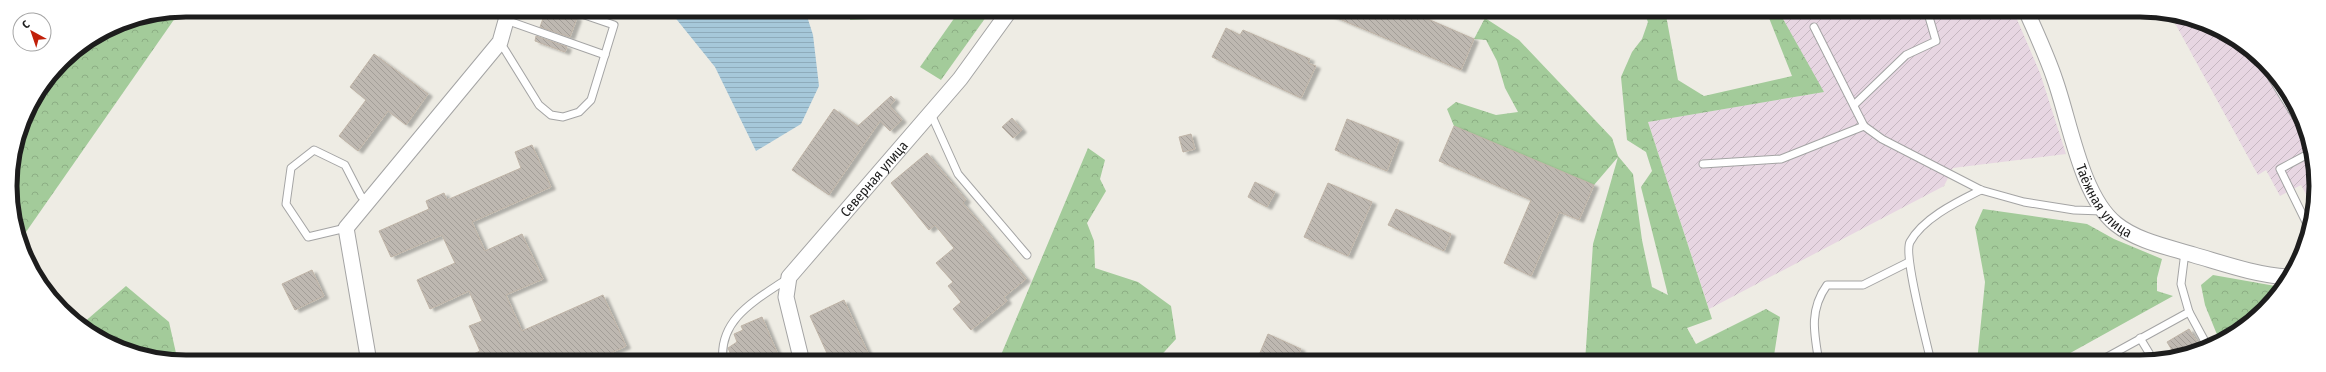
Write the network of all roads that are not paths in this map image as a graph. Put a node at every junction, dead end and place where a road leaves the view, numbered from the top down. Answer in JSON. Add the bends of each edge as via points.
{"nodes":[{"id":1,"x":507,"y":17,"type":"edge"},
{"id":2,"x":513,"y":17,"type":"edge"},
{"id":3,"x":591,"y":17,"type":"edge"},
{"id":4,"x":1006,"y":17,"type":"edge"},
{"id":5,"x":1929,"y":17,"type":"edge"},
{"id":6,"x":2029,"y":17,"type":"edge"},
{"id":7,"x":1814,"y":27,"type":"dead end"},
{"id":8,"x":500,"y":42,"type":"junction"},
{"id":9,"x":605,"y":54,"type":"junction"},
{"id":10,"x":1854,"y":105,"type":"junction"},
{"id":11,"x":931,"y":114,"type":"junction"},
{"id":12,"x":1864,"y":126,"type":"junction"},
{"id":13,"x":2306,"y":155,"type":"edge"},
{"id":14,"x":1703,"y":164,"type":"dead end"},
{"id":15,"x":1981,"y":190,"type":"junction"},
{"id":16,"x":368,"y":202,"type":"junction"},
{"id":17,"x":2102,"y":211,"type":"junction"},
{"id":18,"x":2305,"y":221,"type":"edge"},
{"id":19,"x":346,"y":228,"type":"junction"},
{"id":20,"x":2185,"y":252,"type":"junction"},
{"id":21,"x":1027,"y":255,"type":"dead end"},
{"id":22,"x":1909,"y":262,"type":"junction"},
{"id":23,"x":2283,"y":276,"type":"edge"},
{"id":24,"x":789,"y":277,"type":"junction"},
{"id":25,"x":2189,"y":312,"type":"junction"},
{"id":26,"x":2140,"y":338,"type":"junction"},
{"id":27,"x":2206,"y":342,"type":"edge"},
{"id":28,"x":367,"y":355,"type":"edge"},
{"id":29,"x":722,"y":355,"type":"edge"},
{"id":30,"x":800,"y":355,"type":"edge"},
{"id":31,"x":1818,"y":355,"type":"edge"},
{"id":32,"x":1929,"y":355,"type":"edge"},
{"id":33,"x":2110,"y":355,"type":"edge"},
{"id":34,"x":2150,"y":355,"type":"edge"}],
"edges":[{"from":1,"to":8,"type":"street"},
{"from":2,"to":9,"type":"lane"},
{"from":3,"to":9,"type":"lane","via":[[614,25]]},
{"from":4,"to":11,"type":"street","name":"Северная улица","via":[[992,38]]},
{"from":5,"to":10,"type":"lane","via":[[1936,41],[1906,55]]},
{"from":6,"to":17,"type":"street","name":"Таёжная улица","via":[[2055,81],[2085,176]]},
{"from":7,"to":10,"type":"lane"},
{"from":8,"to":9,"type":"lane","via":[[539,105],[551,115],[563,117],[579,112],[591,100]]},
{"from":8,"to":16,"type":"street"},
{"from":10,"to":12,"type":"lane"},
{"from":11,"to":21,"type":"lane","via":[[958,174]]},
{"from":11,"to":24,"type":"street","name":"Северная улица"},
{"from":12,"to":14,"type":"lane","via":[[1781,159]]},
{"from":12,"to":15,"type":"lane","via":[[1882,139]]},
{"from":13,"to":18,"type":"lane","via":[[2280,169]]},
{"from":15,"to":17,"type":"lane","via":[[2024,202]]},
{"from":15,"to":22,"type":"lane","via":[[1959,201],[1917,232],[1909,243]]},
{"from":16,"to":19,"type":"street"},
{"from":16,"to":19,"type":"lane","via":[[361,196],[345,166],[314,150],[292,168],[286,204],[308,237]]},
{"from":17,"to":20,"type":"street","name":"Таёжная улица","via":[[2130,233]]},
{"from":19,"to":28,"type":"street"},
{"from":20,"to":23,"type":"street","name":"Таёжная улица","via":[[2250,271]]},
{"from":20,"to":25,"type":"lane","via":[[2181,284]]},
{"from":22,"to":31,"type":"lane","via":[[1863,285],[1827,285],[1818,297],[1813,327]]},
{"from":22,"to":32,"type":"lane"},
{"from":24,"to":29,"type":"lane","via":[[743,310],[727,330],[721,347]]},
{"from":24,"to":30,"type":"street","via":[[786,297]]},
{"from":25,"to":26,"type":"lane"},
{"from":25,"to":27,"type":"lane"},
{"from":26,"to":33,"type":"lane"},
{"from":26,"to":34,"type":"lane"}]}
